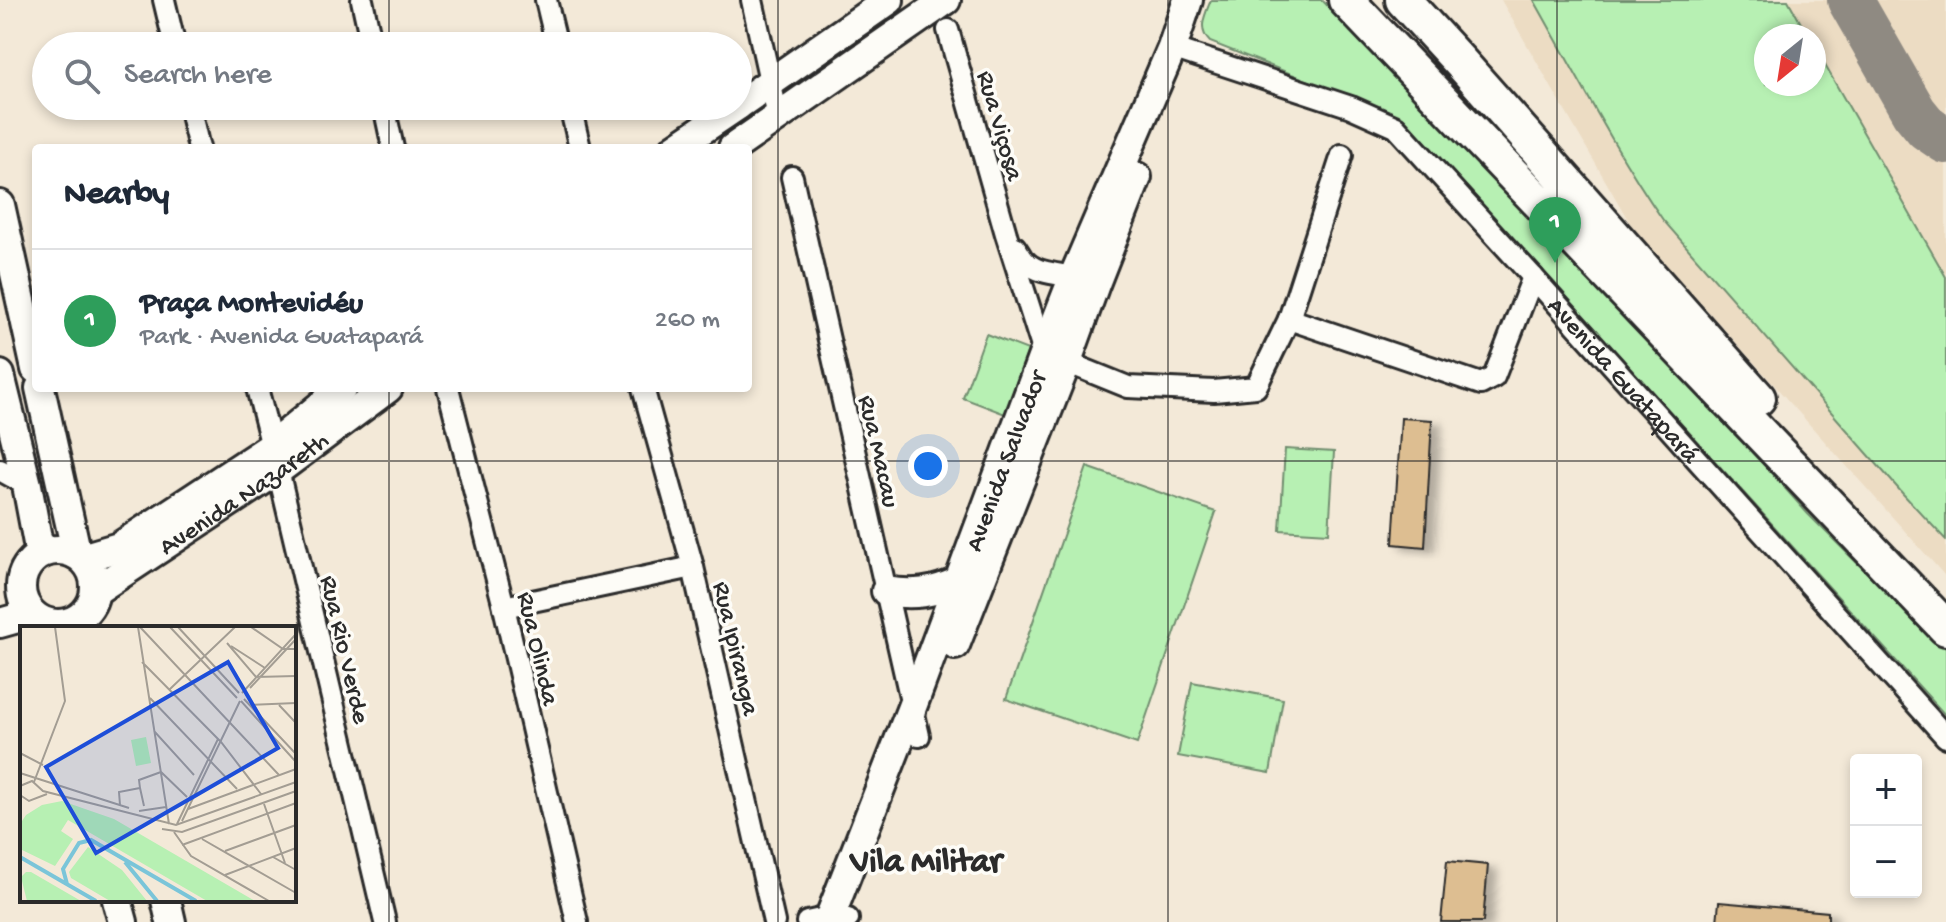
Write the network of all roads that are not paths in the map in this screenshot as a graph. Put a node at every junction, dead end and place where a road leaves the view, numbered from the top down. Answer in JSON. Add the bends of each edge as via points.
{"nodes":[{"id":1,"x":164,"y":0,"type":"edge"},
{"id":2,"x":362,"y":0,"type":"edge"},
{"id":3,"x":546,"y":0,"type":"edge"},
{"id":4,"x":752,"y":0,"type":"edge"},
{"id":5,"x":889,"y":0,"type":"edge"},
{"id":6,"x":1188,"y":0,"type":"edge"},
{"id":7,"x":1204,"y":0,"type":"edge"},
{"id":8,"x":1346,"y":0,"type":"edge"},
{"id":9,"x":1403,"y":0,"type":"edge"},
{"id":10,"x":943,"y":8,"type":"edge"},
{"id":11,"x":172,"y":32,"type":"edge"},
{"id":12,"x":369,"y":32,"type":"edge"},
{"id":13,"x":554,"y":32,"type":"edge"},
{"id":14,"x":1442,"y":42,"type":"junction"},
{"id":15,"x":1179,"y":51,"type":"junction"},
{"id":16,"x":1410,"y":67,"type":"junction"},
{"id":17,"x":771,"y":83,"type":"junction"},
{"id":18,"x":752,"y":96,"type":"edge"},
{"id":19,"x":778,"y":117,"type":"junction"},
{"id":20,"x":192,"y":120,"type":"edge"},
{"id":21,"x":387,"y":120,"type":"edge"},
{"id":22,"x":573,"y":120,"type":"edge"},
{"id":23,"x":716,"y":120,"type":"edge"},
{"id":24,"x":198,"y":144,"type":"edge"},
{"id":25,"x":392,"y":144,"type":"edge"},
{"id":26,"x":579,"y":144,"type":"edge"},
{"id":27,"x":681,"y":144,"type":"edge"},
{"id":28,"x":739,"y":144,"type":"edge"},
{"id":29,"x":1342,"y":155,"type":"dead end"},
{"id":30,"x":792,"y":177,"type":"dead end"},
{"id":31,"x":0,"y":205,"type":"edge"},
{"id":32,"x":1006,"y":234,"type":"junction"},
{"id":33,"x":1533,"y":277,"type":"junction"},
{"id":34,"x":1084,"y":280,"type":"junction"},
{"id":35,"x":1289,"y":319,"type":"junction"},
{"id":36,"x":32,"y":351,"type":"edge"},
{"id":37,"x":1055,"y":357,"type":"junction"},
{"id":38,"x":0,"y":375,"type":"edge"},
{"id":39,"x":41,"y":392,"type":"edge"},
{"id":40,"x":258,"y":392,"type":"edge"},
{"id":41,"x":338,"y":392,"type":"edge"},
{"id":42,"x":381,"y":392,"type":"edge"},
{"id":43,"x":449,"y":392,"type":"edge"},
{"id":44,"x":644,"y":392,"type":"edge"},
{"id":45,"x":274,"y":458,"type":"junction"},
{"id":46,"x":0,"y":470,"type":"edge"},
{"id":47,"x":27,"y":485,"type":"junction"},
{"id":48,"x":40,"y":554,"type":"junction"},
{"id":49,"x":79,"y":556,"type":"junction"},
{"id":50,"x":693,"y":567,"type":"junction"},
{"id":51,"x":959,"y":581,"type":"junction"},
{"id":52,"x":10,"y":589,"type":"edge"},
{"id":53,"x":886,"y":591,"type":"junction"},
{"id":54,"x":95,"y":592,"type":"junction"},
{"id":55,"x":1946,"y":601,"type":"edge"},
{"id":56,"x":504,"y":607,"type":"junction"},
{"id":57,"x":44,"y":622,"type":"edge"},
{"id":58,"x":0,"y":623,"type":"edge"},
{"id":59,"x":103,"y":626,"type":"edge"},
{"id":60,"x":1946,"y":628,"type":"edge"},
{"id":61,"x":912,"y":707,"type":"junction"},
{"id":62,"x":919,"y":736,"type":"junction"},
{"id":63,"x":1946,"y":737,"type":"edge"},
{"id":64,"x":118,"y":902,"type":"edge"},
{"id":65,"x":166,"y":902,"type":"edge"},
{"id":66,"x":832,"y":920,"type":"edge"},
{"id":67,"x":123,"y":922,"type":"edge"},
{"id":68,"x":171,"y":922,"type":"edge"},
{"id":69,"x":385,"y":922,"type":"edge"},
{"id":70,"x":577,"y":922,"type":"edge"},
{"id":71,"x":774,"y":922,"type":"edge"}],
"edges":[{"from":1,"to":11,"type":"street"},
{"from":2,"to":12,"type":"street"},
{"from":3,"to":13,"type":"street"},
{"from":4,"to":17,"type":"street"},
{"from":5,"to":17,"type":"street"},
{"from":6,"to":15,"type":"street","name":"Avenida Salvador"},
{"from":7,"to":15,"type":"street","name":"Avenida Salvador"},
{"from":8,"to":16,"type":"highway"},
{"from":9,"to":14,"type":"highway"},
{"from":10,"to":19,"type":"street"},
{"from":10,"to":32,"type":"street","name":"Rua Viçosa"},
{"from":14,"to":16,"type":"highway"},
{"from":14,"to":55,"type":"highway","via":[[1744,384]]},
{"from":15,"to":33,"type":"street","name":"Avenida Guatapará","via":[[1351,107],[1396,127]]},
{"from":15,"to":34,"type":"street","name":"Avenida Salvador"},
{"from":16,"to":60,"type":"highway"},
{"from":17,"to":18,"type":"street"},
{"from":17,"to":19,"type":"street"},
{"from":19,"to":28,"type":"street"},
{"from":20,"to":24,"type":"street"},
{"from":21,"to":25,"type":"street"},
{"from":22,"to":26,"type":"street"},
{"from":23,"to":27,"type":"street"},
{"from":29,"to":35,"type":"street"},
{"from":30,"to":53,"type":"street","name":"Rua Macau"},
{"from":31,"to":36,"type":"street"},
{"from":32,"to":34,"type":"street","name":"Rua Viçosa","via":[[1027,263]]},
{"from":32,"to":37,"type":"street","name":"Rua Viçosa"},
{"from":33,"to":35,"type":"street","via":[[1494,377],[1481,384]]},
{"from":33,"to":63,"type":"street","name":"Avenida Guatapará"},
{"from":34,"to":37,"type":"street","name":"Avenida Salvador"},
{"from":35,"to":37,"type":"street","via":[[1256,387],[1128,387]]},
{"from":37,"to":51,"type":"street","name":"Avenida Salvador"},
{"from":37,"to":62,"type":"street","name":"Avenida Salvador"},
{"from":38,"to":47,"type":"street"},
{"from":39,"to":49,"type":"street"},
{"from":40,"to":45,"type":"street","name":"Rua Rio Verde"},
{"from":41,"to":45,"type":"street","name":"Avenida Nazareth"},
{"from":42,"to":45,"type":"street","name":"Avenida Nazareth"},
{"from":43,"to":56,"type":"street","name":"Rua Olinda"},
{"from":44,"to":50,"type":"street","name":"Rua Ipiranga"},
{"from":45,"to":49,"type":"street","name":"Avenida Nazareth","via":[[119,547]]},
{"from":45,"to":54,"type":"street","name":"Avenida Nazareth"},
{"from":45,"to":69,"type":"street","name":"Rua Rio Verde"},
{"from":46,"to":47,"type":"street"},
{"from":47,"to":48,"type":"street"},
{"from":48,"to":49,"type":"street","via":[[54,550]]},
{"from":48,"to":52,"type":"street"},
{"from":49,"to":54,"type":"street","via":[[93,573]]},
{"from":50,"to":56,"type":"street"},
{"from":50,"to":71,"type":"street","name":"Rua Ipiranga"},
{"from":51,"to":53,"type":"street","via":[[920,593]]},
{"from":51,"to":61,"type":"street","name":"Avenida Salvador"},
{"from":52,"to":57,"type":"street"},
{"from":53,"to":61,"type":"street","name":"Rua Macau"},
{"from":54,"to":57,"type":"street","via":[[80,618]]},
{"from":54,"to":59,"type":"street"},
{"from":56,"to":70,"type":"street","name":"Rua Olinda"},
{"from":57,"to":58,"type":"street"},
{"from":61,"to":62,"type":"street","name":"Rua Macau"},
{"from":61,"to":66,"type":"street","name":"Avenida Salvador"},
{"from":62,"to":66,"type":"street","name":"Avenida Salvador"},
{"from":64,"to":67,"type":"street"},
{"from":65,"to":68,"type":"street"}]}
